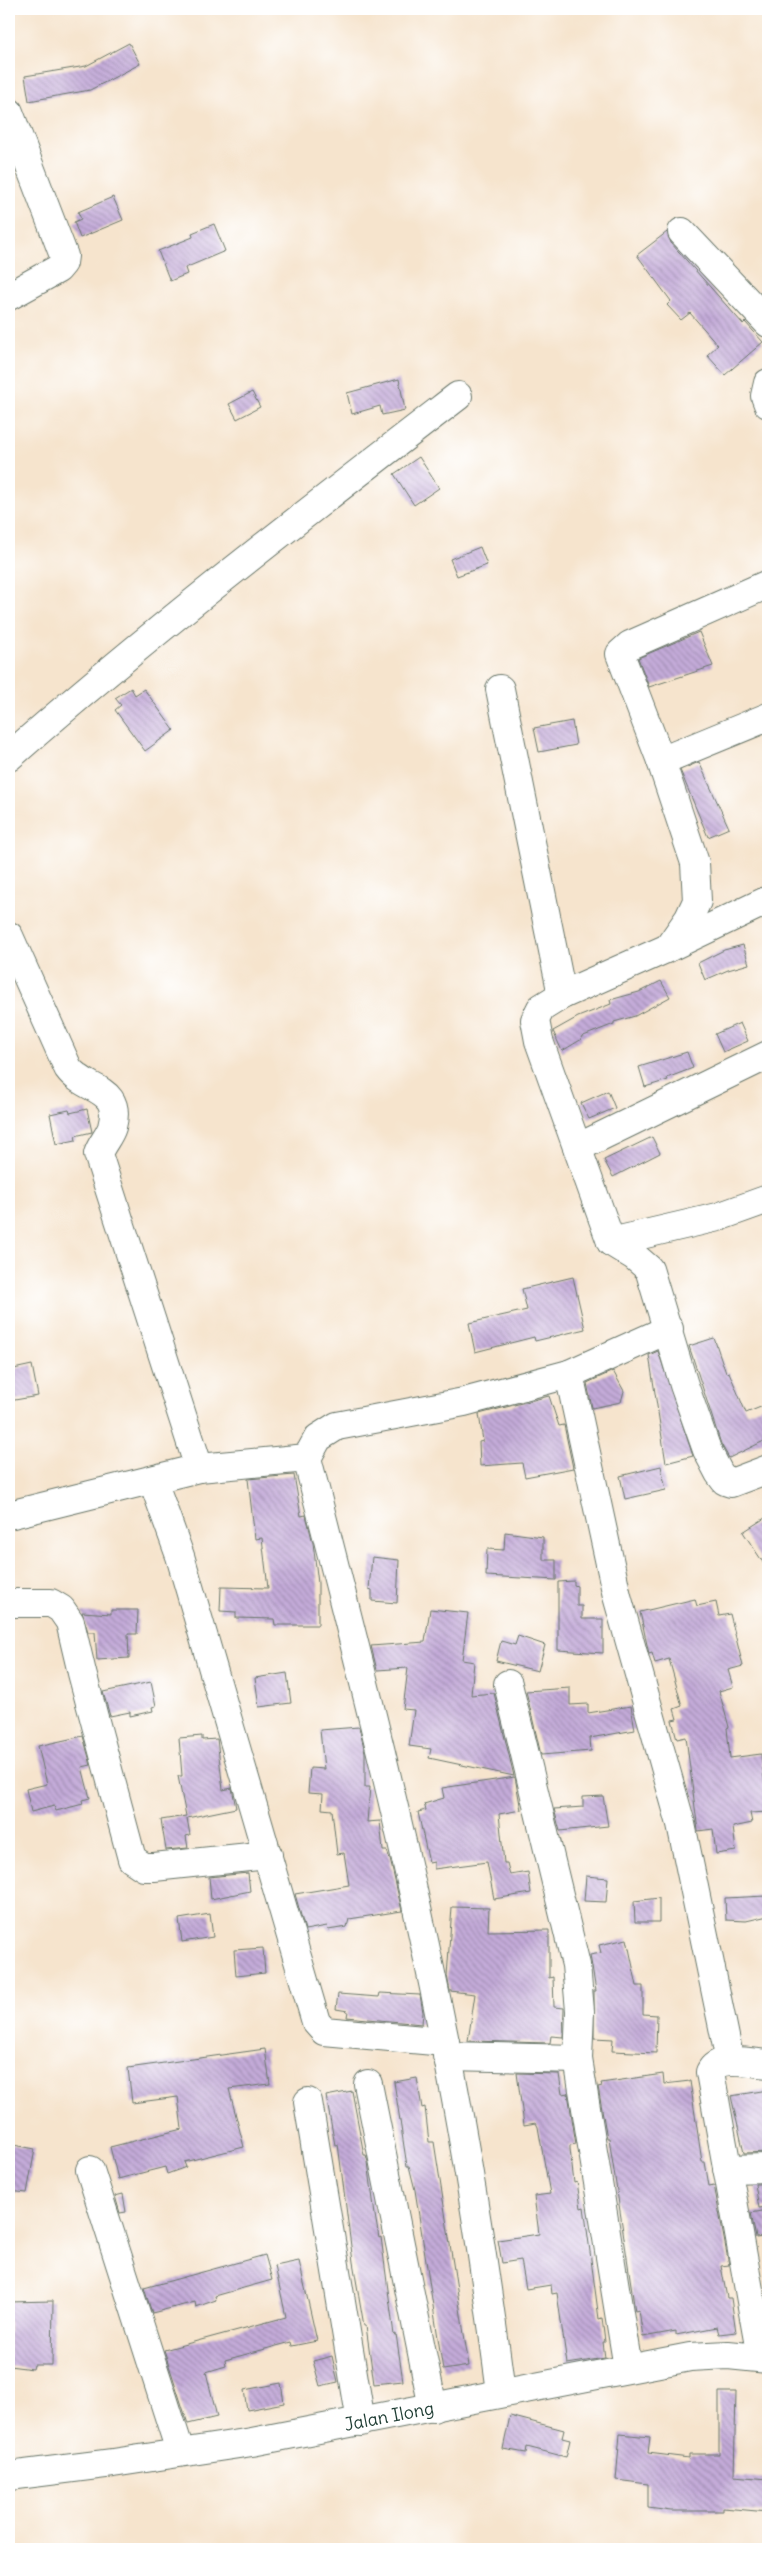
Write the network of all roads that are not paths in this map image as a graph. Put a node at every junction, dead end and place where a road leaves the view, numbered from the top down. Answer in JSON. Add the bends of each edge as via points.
{"nodes":[{"id":1,"x":9,"y":112,"type":"edge"},
{"id":2,"x":682,"y":232,"type":"dead end"},
{"id":3,"x":9,"y":296,"type":"edge"},
{"id":4,"x":768,"y":323,"type":"edge"},
{"id":5,"x":768,"y":383,"type":"edge"},
{"id":6,"x":458,"y":396,"type":"dead end"},
{"id":7,"x":768,"y":404,"type":"edge"},
{"id":8,"x":768,"y":584,"type":"edge"},
{"id":9,"x":500,"y":689,"type":"dead end"},
{"id":10,"x":768,"y":717,"type":"edge"},
{"id":11,"x":9,"y":757,"type":"edge"},
{"id":12,"x":661,"y":761,"type":"junction"},
{"id":13,"x":768,"y":900,"type":"edge"},
{"id":14,"x":9,"y":936,"type":"edge"},
{"id":15,"x":668,"y":948,"type":"junction"},
{"id":16,"x":562,"y":995,"type":"junction"},
{"id":17,"x":768,"y":1055,"type":"edge"},
{"id":18,"x":577,"y":1148,"type":"junction"},
{"id":19,"x":768,"y":1199,"type":"edge"},
{"id":20,"x":611,"y":1242,"type":"junction"},
{"id":21,"x":669,"y":1329,"type":"junction"},
{"id":22,"x":569,"y":1374,"type":"junction"},
{"id":23,"x":307,"y":1458,"type":"junction"},
{"id":24,"x":199,"y":1468,"type":"junction"},
{"id":25,"x":768,"y":1469,"type":"edge"},
{"id":26,"x":153,"y":1481,"type":"junction"},
{"id":27,"x":9,"y":1515,"type":"edge"},
{"id":28,"x":9,"y":1603,"type":"edge"},
{"id":29,"x":508,"y":1684,"type":"dead end"},
{"id":30,"x":268,"y":1855,"type":"junction"},
{"id":31,"x":446,"y":2049,"type":"junction"},
{"id":32,"x":578,"y":2059,"type":"junction"},
{"id":33,"x":730,"y":2061,"type":"junction"},
{"id":34,"x":768,"y":2064,"type":"edge"},
{"id":35,"x":368,"y":2084,"type":"dead end"},
{"id":36,"x":308,"y":2102,"type":"dead end"},
{"id":37,"x":768,"y":2168,"type":"edge"},
{"id":38,"x":727,"y":2169,"type":"junction"},
{"id":39,"x":90,"y":2170,"type":"dead end"},
{"id":40,"x":765,"y":2358,"type":"edge"},
{"id":41,"x":628,"y":2368,"type":"junction"},
{"id":42,"x":501,"y":2392,"type":"junction"},
{"id":43,"x":433,"y":2408,"type":"junction"},
{"id":44,"x":361,"y":2422,"type":"junction"},
{"id":45,"x":180,"y":2451,"type":"junction"},
{"id":46,"x":9,"y":2476,"type":"edge"}],
"edges":[{"from":1,"to":3,"type":"street","via":[[64,256],[58,269]]},
{"from":2,"to":4,"type":"street"},
{"from":5,"to":7,"type":"street","via":[[765,396]]},
{"from":6,"to":11,"type":"street","via":[[291,525],[79,696]]},
{"from":8,"to":12,"type":"street","via":[[630,645],[620,654]]},
{"from":9,"to":16,"type":"street"},
{"from":10,"to":12,"type":"street"},
{"from":12,"to":15,"type":"street","via":[[695,863],[698,884],[697,901]]},
{"from":13,"to":15,"type":"street"},
{"from":14,"to":24,"type":"street","via":[[68,1068],[81,1082],[103,1091],[114,1111],[107,1140],[98,1154]]},
{"from":15,"to":16,"type":"street"},
{"from":16,"to":18,"type":"street","via":[[541,1008],[535,1026]]},
{"from":17,"to":18,"type":"street"},
{"from":18,"to":20,"type":"street"},
{"from":19,"to":20,"type":"street","via":[[718,1217]]},
{"from":20,"to":21,"type":"street","via":[[649,1270]]},
{"from":21,"to":22,"type":"street"},
{"from":21,"to":25,"type":"street","via":[[684,1385],[719,1474],[731,1483]]},
{"from":22,"to":23,"type":"street","via":[[464,1402],[337,1426],[318,1438]]},
{"from":22,"to":33,"type":"street","via":[[618,1596],[681,1824]]},
{"from":23,"to":24,"type":"street"},
{"from":23,"to":31,"type":"street","via":[[372,1711]]},
{"from":24,"to":26,"type":"street"},
{"from":26,"to":27,"type":"street"},
{"from":26,"to":30,"type":"street","via":[[180,1556]]},
{"from":28,"to":30,"type":"street","via":[[51,1603],[61,1609],[70,1622],[132,1859],[144,1867],[154,1868]]},
{"from":29,"to":32,"type":"street","via":[[576,1965],[580,2011]]},
{"from":30,"to":31,"type":"street","via":[[311,2009],[320,2027]]},
{"from":31,"to":32,"type":"street"},
{"from":31,"to":42,"type":"street","via":[[487,2286]]},
{"from":32,"to":41,"type":"street"},
{"from":33,"to":34,"type":"street"},
{"from":33,"to":38,"type":"street","via":[[717,2064],[710,2072]]},
{"from":35,"to":43,"type":"street"},
{"from":36,"to":44,"type":"street"},
{"from":37,"to":38,"type":"street"},
{"from":38,"to":40,"type":"street"},
{"from":39,"to":45,"type":"street"},
{"from":40,"to":41,"type":"street","name":"Jalan Ilong","via":[[728,2355]]},
{"from":41,"to":42,"type":"street","name":"Jalan Ilong"},
{"from":42,"to":43,"type":"street","name":"Jalan Ilong"},
{"from":43,"to":44,"type":"street","name":"Jalan Ilong"},
{"from":44,"to":45,"type":"street","name":"Jalan Ilong","via":[[252,2442]]},
{"from":45,"to":46,"type":"street","name":"Jalan Ilong"}]}
